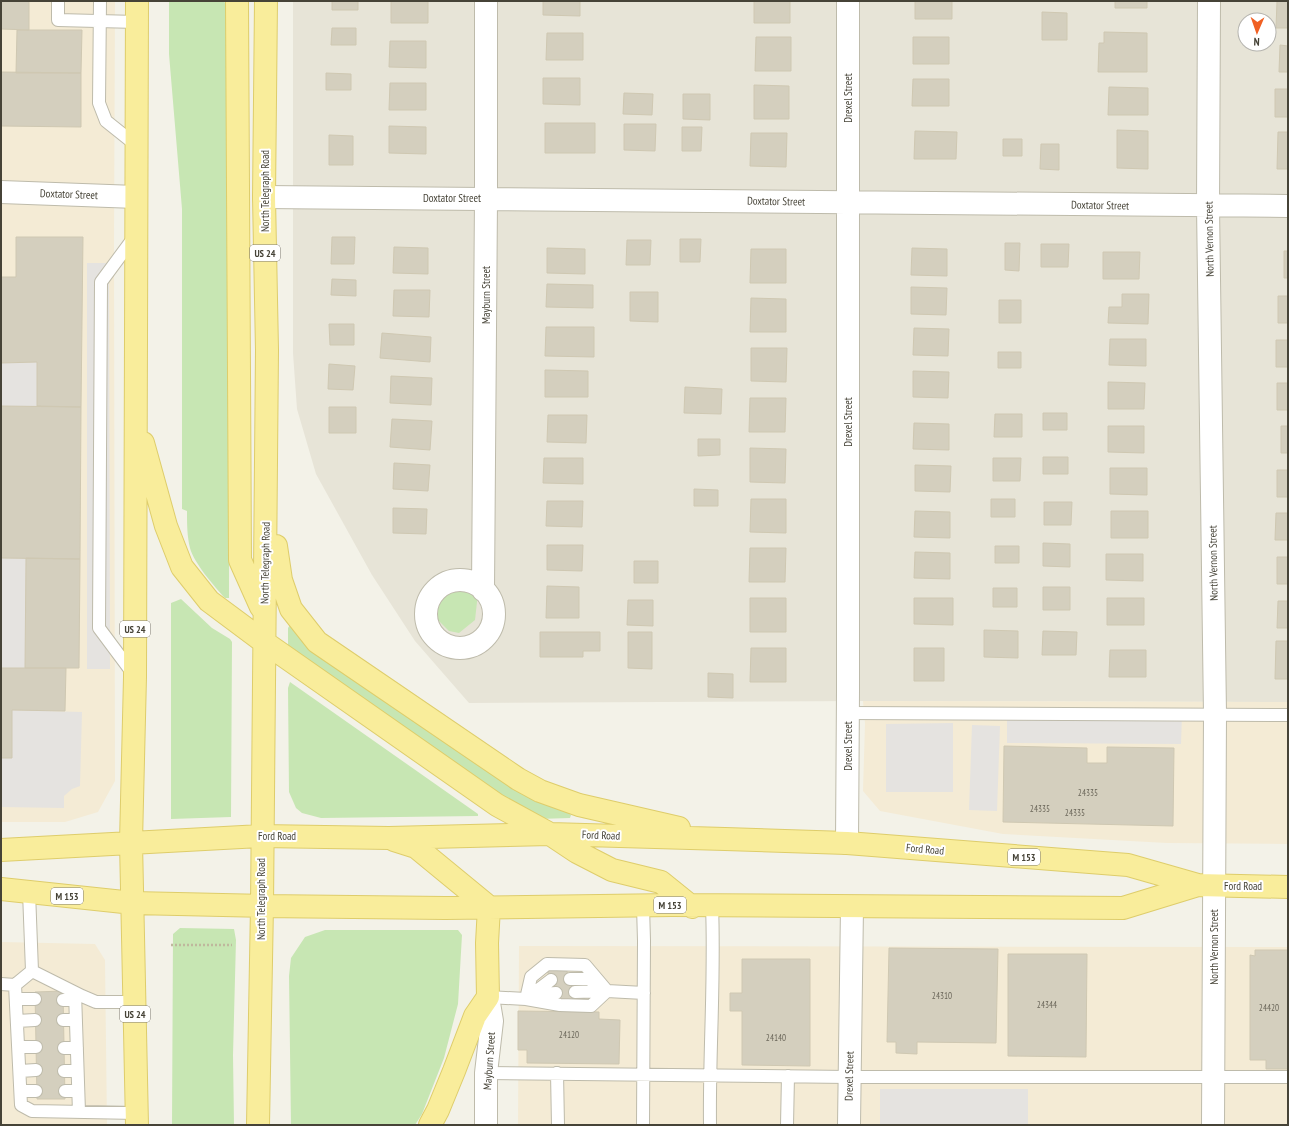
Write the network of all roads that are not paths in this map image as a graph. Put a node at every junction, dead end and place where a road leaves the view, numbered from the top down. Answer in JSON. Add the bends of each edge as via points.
{"nodes":[{"id":1,"x":58,"y":1,"type":"edge"},
{"id":2,"x":100,"y":1,"type":"edge"},
{"id":3,"x":238,"y":1,"type":"edge"},
{"id":4,"x":266,"y":1,"type":"edge"},
{"id":5,"x":486,"y":1,"type":"edge"},
{"id":6,"x":848,"y":1,"type":"edge"},
{"id":7,"x":1209,"y":1,"type":"edge"},
{"id":8,"x":137,"y":11,"type":"edge"},
{"id":9,"x":100,"y":21,"type":"junction"},
{"id":10,"x":136,"y":145,"type":"junction"},
{"id":11,"x":1,"y":192,"type":"edge"},
{"id":12,"x":136,"y":197,"type":"junction"},
{"id":13,"x":264,"y":197,"type":"junction"},
{"id":14,"x":486,"y":199,"type":"junction"},
{"id":15,"x":848,"y":203,"type":"junction"},
{"id":16,"x":1208,"y":206,"type":"junction"},
{"id":17,"x":1288,"y":206,"type":"edge"},
{"id":18,"x":135,"y":235,"type":"junction"},
{"id":19,"x":136,"y":416,"type":"junction"},
{"id":20,"x":266,"y":482,"type":"junction"},
{"id":21,"x":483,"y":590,"type":"dead end"},
{"id":22,"x":264,"y":613,"type":"junction"},
{"id":23,"x":264,"y":642,"type":"junction"},
{"id":24,"x":135,"y":677,"type":"junction"},
{"id":25,"x":848,"y":713,"type":"junction"},
{"id":26,"x":1215,"y":714,"type":"junction"},
{"id":27,"x":1288,"y":715,"type":"edge"},
{"id":28,"x":550,"y":834,"type":"junction"},
{"id":29,"x":261,"y":836,"type":"junction"},
{"id":30,"x":389,"y":838,"type":"junction"},
{"id":31,"x":725,"y":838,"type":"junction"},
{"id":32,"x":131,"y":842,"type":"junction"},
{"id":33,"x":847,"y":843,"type":"junction"},
{"id":34,"x":1,"y":850,"type":"edge"},
{"id":35,"x":1206,"y":886,"type":"junction"},
{"id":36,"x":1288,"y":887,"type":"edge"},
{"id":37,"x":1,"y":889,"type":"edge"},
{"id":38,"x":29,"y":892,"type":"junction"},
{"id":39,"x":133,"y":903,"type":"junction"},
{"id":40,"x":262,"y":906,"type":"junction"},
{"id":41,"x":643,"y":906,"type":"junction"},
{"id":42,"x":702,"y":906,"type":"junction"},
{"id":43,"x":489,"y":907,"type":"junction"},
{"id":44,"x":852,"y":907,"type":"junction"},
{"id":45,"x":32,"y":971,"type":"junction"},
{"id":46,"x":570,"y":979,"type":"dead end"},
{"id":47,"x":551,"y":980,"type":"dead end"},
{"id":48,"x":1,"y":984,"type":"edge"},
{"id":49,"x":15,"y":984,"type":"junction"},
{"id":50,"x":607,"y":991,"type":"junction"},
{"id":51,"x":575,"y":992,"type":"dead end"},
{"id":52,"x":556,"y":993,"type":"dead end"},
{"id":53,"x":644,"y":993,"type":"junction"},
{"id":54,"x":488,"y":997,"type":"junction"},
{"id":55,"x":71,"y":998,"type":"junction"},
{"id":56,"x":16,"y":999,"type":"junction"},
{"id":57,"x":35,"y":999,"type":"dead end"},
{"id":58,"x":526,"y":999,"type":"junction"},
{"id":59,"x":135,"y":1002,"type":"junction"},
{"id":60,"x":35,"y":1020,"type":"dead end"},
{"id":61,"x":17,"y":1021,"type":"junction"},
{"id":62,"x":18,"y":1047,"type":"junction"},
{"id":63,"x":36,"y":1047,"type":"dead end"},
{"id":64,"x":64,"y":1048,"type":"dead end"},
{"id":65,"x":77,"y":1048,"type":"junction"},
{"id":66,"x":20,"y":1070,"type":"junction"},
{"id":67,"x":36,"y":1070,"type":"dead end"},
{"id":68,"x":64,"y":1070,"type":"dead end"},
{"id":69,"x":77,"y":1071,"type":"junction"},
{"id":70,"x":486,"y":1073,"type":"junction"},
{"id":71,"x":557,"y":1074,"type":"junction"},
{"id":72,"x":644,"y":1074,"type":"junction"},
{"id":73,"x":709,"y":1076,"type":"junction"},
{"id":74,"x":788,"y":1076,"type":"junction"},
{"id":75,"x":849,"y":1077,"type":"junction"},
{"id":76,"x":1213,"y":1077,"type":"junction"},
{"id":77,"x":1288,"y":1077,"type":"edge"},
{"id":78,"x":21,"y":1091,"type":"junction"},
{"id":79,"x":36,"y":1091,"type":"dead end"},
{"id":80,"x":65,"y":1091,"type":"dead end"},
{"id":81,"x":78,"y":1091,"type":"junction"},
{"id":82,"x":79,"y":1112,"type":"junction"},
{"id":83,"x":137,"y":1119,"type":"edge"},
{"id":84,"x":258,"y":1125,"type":"edge"},
{"id":85,"x":430,"y":1125,"type":"edge"},
{"id":86,"x":486,"y":1125,"type":"edge"},
{"id":87,"x":558,"y":1125,"type":"edge"},
{"id":88,"x":643,"y":1125,"type":"edge"},
{"id":89,"x":710,"y":1125,"type":"edge"},
{"id":90,"x":787,"y":1125,"type":"edge"},
{"id":91,"x":849,"y":1125,"type":"edge"},
{"id":92,"x":1213,"y":1125,"type":"edge"}],
"edges":[{"from":1,"to":9,"type":"lane","via":[[58,20]]},
{"from":2,"to":9,"type":"lane"},
{"from":3,"to":22,"type":"main road","via":[[240,560]]},
{"from":4,"to":13,"type":"main road","name":"North Telegraph Road","number":"US 24"},
{"from":5,"to":14,"type":"street","name":"Mayburn Street"},
{"from":6,"to":15,"type":"street","name":"Drexel Street"},
{"from":7,"to":16,"type":"street","name":"North Vernon Street"},
{"from":8,"to":9,"type":"lane"},
{"from":8,"to":10,"type":"main road","number":"US 24"},
{"from":9,"to":10,"type":"lane","via":[[99,103],[106,121]]},
{"from":10,"to":12,"type":"main road","number":"US 24"},
{"from":11,"to":12,"type":"street","name":"Doxtator Street"},
{"from":12,"to":18,"type":"main road","number":"US 24"},
{"from":13,"to":14,"type":"street","name":"Doxtator Street"},
{"from":13,"to":20,"type":"main road","name":"North Telegraph Road","number":"US 24","via":[[268,350]]},
{"from":14,"to":15,"type":"street","name":"Doxtator Street"},
{"from":14,"to":21,"type":"street","name":"Mayburn Street"},
{"from":15,"to":16,"type":"street","name":"Doxtator Street"},
{"from":15,"to":25,"type":"street","name":"Drexel Street"},
{"from":16,"to":17,"type":"street","name":"Doxtator Street"},
{"from":16,"to":26,"type":"street","name":"North Vernon Street"},
{"from":18,"to":19,"type":"main road","number":"US 24"},
{"from":18,"to":24,"type":"lane","via":[[101,282],[99,620],[99,628]]},
{"from":19,"to":23,"type":"main road","via":[[166,526],[182,567],[209,601]]},
{"from":19,"to":24,"type":"main road","number":"US 24"},
{"from":20,"to":22,"type":"main road","name":"North Telegraph Road","number":"US 24"},
{"from":20,"to":31,"type":"main road","via":[[281,580],[291,609],[317,642],[518,779],[540,790],[579,804]]},
{"from":22,"to":23,"type":"main road","name":"North Telegraph Road","number":"US 24"},
{"from":23,"to":28,"type":"main road","via":[[497,805]]},
{"from":23,"to":29,"type":"main road","name":"North Telegraph Road","number":"US 24"},
{"from":24,"to":32,"type":"main road","number":"US 24"},
{"from":25,"to":26,"type":"lane"},
{"from":25,"to":33,"type":"street","name":"Drexel Street"},
{"from":26,"to":27,"type":"lane"},
{"from":26,"to":35,"type":"street","name":"North Vernon Street"},
{"from":28,"to":30,"type":"main road","name":"Ford Road","number":"M 153"},
{"from":28,"to":31,"type":"main road","name":"Ford Road","number":"M 153"},
{"from":28,"to":42,"type":"main road","via":[[577,852],[612,870],[661,882]]},
{"from":29,"to":30,"type":"main road","name":"Ford Road","number":"M 153"},
{"from":29,"to":32,"type":"main road","name":"Ford Road","number":"M 153"},
{"from":29,"to":40,"type":"main road","name":"North Telegraph Road","number":"US 24"},
{"from":30,"to":43,"type":"main road","via":[[416,848]]},
{"from":31,"to":33,"type":"main road","name":"Ford Road","number":"M 153"},
{"from":32,"to":34,"type":"main road","name":"Ford Road","number":"M 153"},
{"from":32,"to":39,"type":"main road","number":"US 24"},
{"from":33,"to":35,"type":"main road","name":"Ford Road","number":"M 153","via":[[1128,865]]},
{"from":35,"to":36,"type":"main road","name":"Ford Road","number":"M 153"},
{"from":35,"to":44,"type":"main road","name":"Ford Road","number":"M 153","via":[[1122,908]]},
{"from":35,"to":76,"type":"street","name":"North Vernon Street"},
{"from":37,"to":38,"type":"main road","name":"Ford Road","number":"M 153"},
{"from":38,"to":39,"type":"main road","name":"Ford Road","number":"M 153"},
{"from":38,"to":45,"type":"lane"},
{"from":39,"to":40,"type":"main road","name":"Ford Road","number":"M 153"},
{"from":39,"to":59,"type":"main road","number":"US 24"},
{"from":40,"to":43,"type":"main road","name":"Ford Road","number":"M 153"},
{"from":40,"to":84,"type":"main road","name":"North Telegraph Road","number":"US 24"},
{"from":41,"to":42,"type":"main road","name":"Ford Road","number":"M 153"},
{"from":41,"to":43,"type":"main road","name":"Ford Road","number":"M 153"},
{"from":41,"to":53,"type":"lane"},
{"from":42,"to":44,"type":"main road","name":"Ford Road","number":"M 153"},
{"from":42,"to":73,"type":"lane","via":[[713,942]]},
{"from":43,"to":54,"type":"main road"},
{"from":44,"to":75,"type":"street","name":"Drexel Street"},
{"from":45,"to":49,"type":"lane"},
{"from":45,"to":55,"type":"lane"},
{"from":46,"to":50,"type":"lane","via":[[589,979]]},
{"from":47,"to":58,"type":"lane"},
{"from":48,"to":49,"type":"lane"},
{"from":49,"to":56,"type":"lane"},
{"from":50,"to":51,"type":"lane"},
{"from":50,"to":53,"type":"lane"},
{"from":50,"to":58,"type":"lane","via":[[591,1006],[553,1004]]},
{"from":50,"to":58,"type":"lane","via":[[585,965],[547,964],[530,977]]},
{"from":52,"to":58,"type":"lane"},
{"from":53,"to":72,"type":"lane"},
{"from":54,"to":58,"type":"lane"},
{"from":54,"to":70,"type":"street","name":"Mayburn Street","via":[[492,1021]]},
{"from":54,"to":85,"type":"main road","via":[[475,1016],[452,1077]]},
{"from":55,"to":59,"type":"lane","via":[[96,1002]]},
{"from":55,"to":65,"type":"lane","via":[[69,1020]]},
{"from":56,"to":57,"type":"lane"},
{"from":56,"to":61,"type":"lane"},
{"from":59,"to":83,"type":"main road","number":"US 24"},
{"from":60,"to":61,"type":"lane"},
{"from":61,"to":62,"type":"lane"},
{"from":62,"to":63,"type":"lane"},
{"from":62,"to":66,"type":"lane"},
{"from":64,"to":65,"type":"lane"},
{"from":65,"to":69,"type":"lane"},
{"from":66,"to":67,"type":"lane"},
{"from":66,"to":78,"type":"lane"},
{"from":68,"to":69,"type":"lane"},
{"from":69,"to":81,"type":"lane"},
{"from":70,"to":71,"type":"lane"},
{"from":70,"to":86,"type":"street","name":"Mayburn Street"},
{"from":71,"to":72,"type":"lane"},
{"from":71,"to":87,"type":"lane"},
{"from":72,"to":73,"type":"lane"},
{"from":72,"to":88,"type":"lane"},
{"from":73,"to":74,"type":"lane"},
{"from":73,"to":89,"type":"lane"},
{"from":74,"to":75,"type":"lane"},
{"from":74,"to":90,"type":"lane"},
{"from":75,"to":76,"type":"lane"},
{"from":75,"to":91,"type":"street","name":"Drexel Street"},
{"from":76,"to":77,"type":"lane"},
{"from":76,"to":92,"type":"street","name":"North Vernon Street"},
{"from":78,"to":79,"type":"lane"},
{"from":78,"to":82,"type":"lane","via":[[21,1105],[32,1111]]},
{"from":80,"to":81,"type":"lane"},
{"from":81,"to":82,"type":"lane"},
{"from":82,"to":83,"type":"lane"}]}
